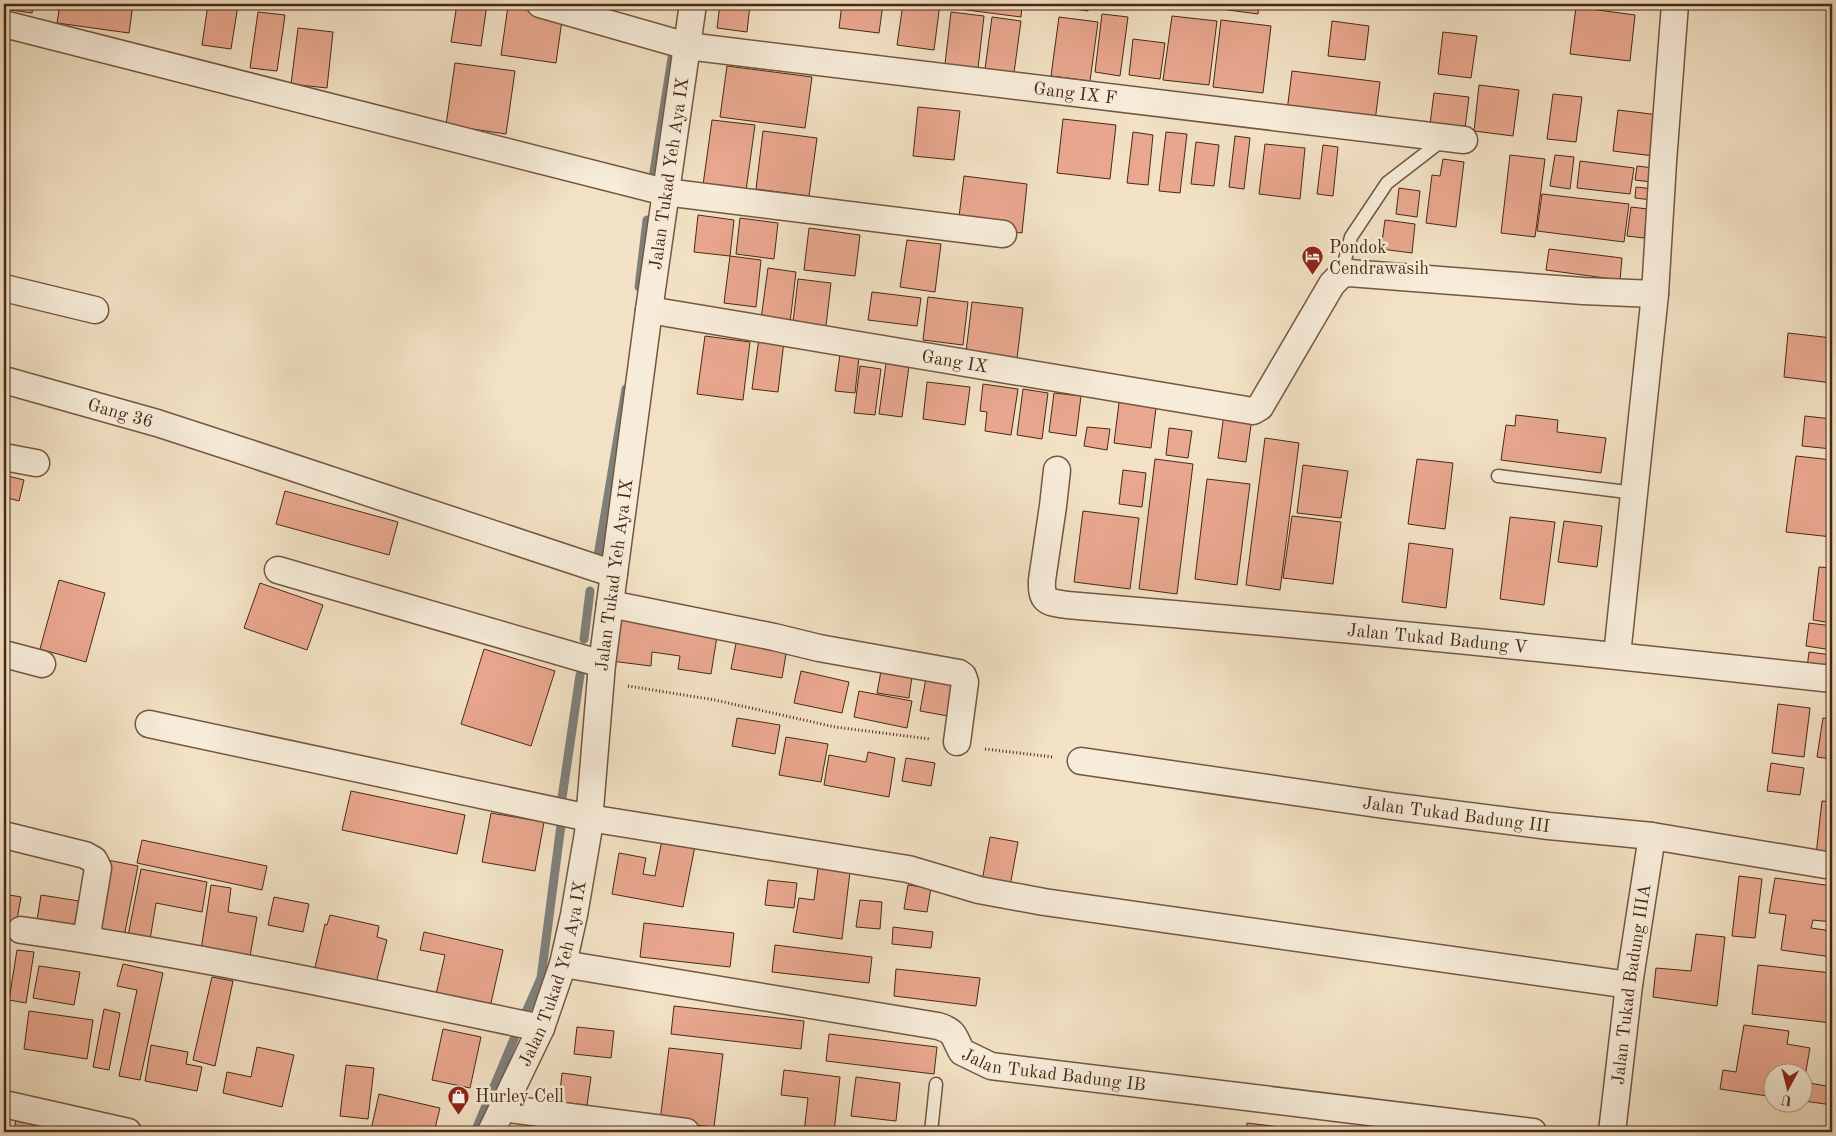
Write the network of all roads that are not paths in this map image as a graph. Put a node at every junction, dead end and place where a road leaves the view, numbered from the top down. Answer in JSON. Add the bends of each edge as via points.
{"nodes":[{"id":1,"x":540,"y":4,"type":"edge"},
{"id":2,"x":693,"y":4,"type":"edge"},
{"id":3,"x":1676,"y":4,"type":"edge"},
{"id":4,"x":4,"y":24,"type":"edge"},
{"id":5,"x":687,"y":46,"type":"junction"},
{"id":6,"x":1455,"y":139,"type":"joint"},
{"id":7,"x":665,"y":192,"type":"junction"},
{"id":8,"x":1003,"y":234,"type":"dead end"},
{"id":9,"x":1341,"y":275,"type":"junction"},
{"id":10,"x":4,"y":288,"type":"edge"},
{"id":11,"x":1655,"y":294,"type":"junction"},
{"id":12,"x":95,"y":310,"type":"dead end"},
{"id":13,"x":649,"y":310,"type":"junction"},
{"id":14,"x":4,"y":380,"type":"edge"},
{"id":15,"x":4,"y":457,"type":"edge"},
{"id":16,"x":36,"y":463,"type":"dead end"},
{"id":17,"x":1057,"y":470,"type":"dead end"},
{"id":18,"x":1498,"y":476,"type":"dead end"},
{"id":19,"x":1635,"y":493,"type":"junction"},
{"id":20,"x":278,"y":570,"type":"dead end"},
{"id":21,"x":614,"y":574,"type":"junction"},
{"id":22,"x":610,"y":604,"type":"junction"},
{"id":23,"x":4,"y":654,"type":"edge"},
{"id":24,"x":1617,"y":655,"type":"junction"},
{"id":25,"x":42,"y":664,"type":"dead end"},
{"id":26,"x":601,"y":672,"type":"junction"},
{"id":27,"x":1832,"y":679,"type":"edge"},
{"id":28,"x":149,"y":724,"type":"dead end"},
{"id":29,"x":957,"y":742,"type":"road end"},
{"id":30,"x":1081,"y":761,"type":"road end"},
{"id":31,"x":589,"y":818,"type":"junction"},
{"id":32,"x":4,"y":835,"type":"edge"},
{"id":33,"x":1652,"y":836,"type":"junction"},
{"id":34,"x":1832,"y":866,"type":"edge"},
{"id":35,"x":21,"y":930,"type":"dead end"},
{"id":36,"x":95,"y":940,"type":"junction"},
{"id":37,"x":563,"y":964,"type":"junction"},
{"id":38,"x":1629,"y":984,"type":"junction"},
{"id":39,"x":541,"y":1028,"type":"junction"},
{"id":40,"x":936,"y":1084,"type":"dead end"},
{"id":41,"x":4,"y":1104,"type":"edge"},
{"id":42,"x":502,"y":1108,"type":"junction"},
{"id":43,"x":128,"y":1132,"type":"edge"},
{"id":44,"x":491,"y":1132,"type":"edge"},
{"id":45,"x":686,"y":1132,"type":"edge"},
{"id":46,"x":930,"y":1132,"type":"edge"},
{"id":47,"x":1533,"y":1132,"type":"edge"},
{"id":48,"x":1612,"y":1132,"type":"edge"}],
"edges":[{"from":1,"to":5,"type":"street","name":"Gang IX F"},
{"from":2,"to":5,"type":"street","name":"Jalan Tukad Yeh Aya IX"},
{"from":3,"to":11,"type":"street"},
{"from":4,"to":7,"type":"street"},
{"from":5,"to":6,"type":"street","name":"Gang IX F"},
{"from":5,"to":7,"type":"street","name":"Jalan Tukad Yeh Aya IX"},
{"from":6,"to":9,"type":"lane","via":[[1386,183],[1351,237]]},
{"from":7,"to":8,"type":"street"},
{"from":7,"to":13,"type":"street","name":"Jalan Tukad Yeh Aya IX"},
{"from":9,"to":11,"type":"street"},
{"from":9,"to":13,"type":"street","name":"Gang IX","via":[[1332,284],[1260,408],[1253,411]]},
{"from":10,"to":12,"type":"street"},
{"from":11,"to":19,"type":"street"},
{"from":13,"to":21,"type":"street","name":"Jalan Tukad Yeh Aya IX"},
{"from":14,"to":21,"type":"street","name":"Gang 36","via":[[157,423]]},
{"from":15,"to":16,"type":"street"},
{"from":17,"to":24,"type":"street","name":"Jalan Tukad Badung V","via":[[1042,580],[1042,591],[1049,602]]},
{"from":18,"to":19,"type":"lane"},
{"from":19,"to":24,"type":"street"},
{"from":20,"to":26,"type":"street"},
{"from":21,"to":22,"type":"street","name":"Jalan Tukad Yeh Aya IX"},
{"from":22,"to":26,"type":"street","name":"Jalan Tukad Yeh Aya IX"},
{"from":22,"to":29,"type":"street","via":[[819,648],[958,673],[965,682]]},
{"from":23,"to":25,"type":"street"},
{"from":24,"to":27,"type":"street","name":"Jalan Tukad Badung V"},
{"from":26,"to":31,"type":"street","name":"Jalan Tukad Yeh Aya IX"},
{"from":28,"to":31,"type":"street"},
{"from":30,"to":33,"type":"street","name":"Jalan Tukad Badung III","via":[[1391,806]]},
{"from":31,"to":37,"type":"street","name":"Jalan Tukad Yeh Aya IX","via":[[576,906]]},
{"from":31,"to":38,"type":"street","via":[[908,869],[979,890],[1044,902]]},
{"from":32,"to":36,"type":"street","via":[[94,860],[98,868],[88,928],[89,936]]},
{"from":33,"to":34,"type":"street","name":"Jalan Tukad Badung III"},
{"from":33,"to":38,"type":"street","name":"Jalan Tukad Badung IIIA"},
{"from":35,"to":36,"type":"street"},
{"from":36,"to":39,"type":"street","via":[[348,987]]},
{"from":37,"to":39,"type":"street","name":"Jalan Tukad Yeh Aya IX"},
{"from":37,"to":47,"type":"street","name":"Jalan Tukad Badung IB","via":[[938,1026],[955,1035],[962,1052],[991,1066]]},
{"from":38,"to":48,"type":"street","name":"Jalan Tukad Badung IIIA"},
{"from":39,"to":42,"type":"street","name":"Jalan Tukad Yeh Aya IX"},
{"from":40,"to":46,"type":"lane"},
{"from":41,"to":43,"type":"street"},
{"from":42,"to":44,"type":"street","name":"Jalan Tukad Yeh Aya IX"},
{"from":42,"to":45,"type":"street"}]}
